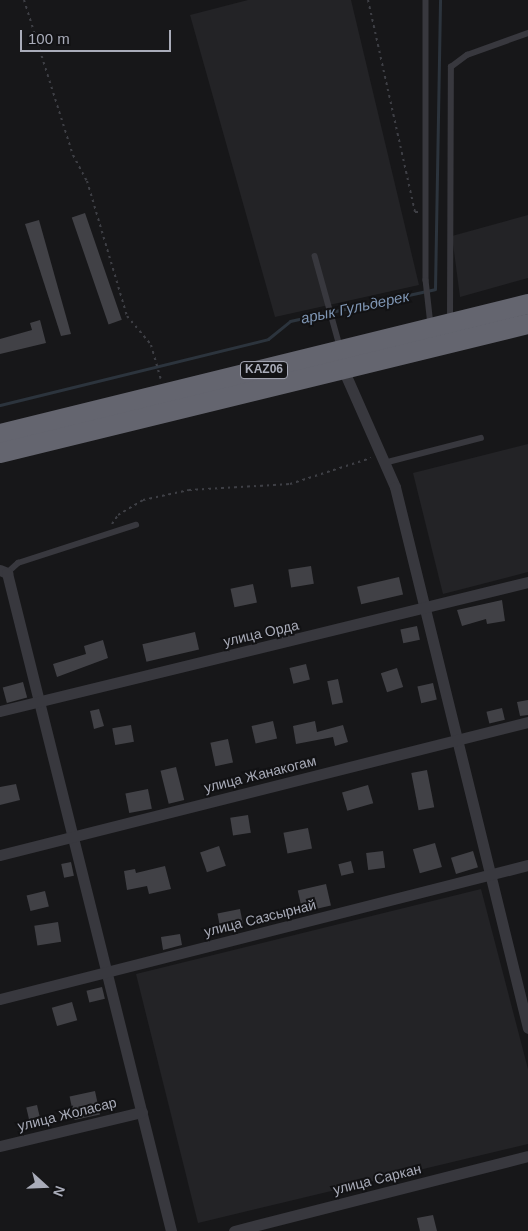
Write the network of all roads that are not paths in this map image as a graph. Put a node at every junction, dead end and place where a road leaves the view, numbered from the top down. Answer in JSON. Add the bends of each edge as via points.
{"nodes":[{"id":1,"x":426,"y":0,"type":"edge"},
{"id":2,"x":528,"y":33,"type":"edge"},
{"id":3,"x":315,"y":256,"type":"dead end"},
{"id":4,"x":528,"y":304,"type":"edge"},
{"id":5,"x":528,"y":324,"type":"edge"},
{"id":6,"x":441,"y":327,"type":"junction"},
{"id":7,"x":342,"y":360,"type":"junction"},
{"id":8,"x":0,"y":434,"type":"edge"},
{"id":9,"x":481,"y":438,"type":"dead end"},
{"id":10,"x":0,"y":453,"type":"edge"},
{"id":11,"x":380,"y":460,"type":"junction"},
{"id":12,"x":136,"y":525,"type":"dead end"},
{"id":13,"x":4,"y":571,"type":"edge"},
{"id":14,"x":528,"y":582,"type":"edge"},
{"id":15,"x":425,"y":609,"type":"junction"},
{"id":16,"x":39,"y":702,"type":"junction"},
{"id":17,"x":0,"y":712,"type":"edge"},
{"id":18,"x":528,"y":722,"type":"edge"},
{"id":19,"x":457,"y":739,"type":"junction"},
{"id":20,"x":74,"y":836,"type":"junction"},
{"id":21,"x":0,"y":855,"type":"edge"},
{"id":22,"x":528,"y":865,"type":"edge"},
{"id":23,"x":490,"y":875,"type":"junction"},
{"id":24,"x":105,"y":972,"type":"junction"},
{"id":25,"x":0,"y":999,"type":"edge"},
{"id":26,"x":526,"y":1010,"type":"edge"},
{"id":27,"x":528,"y":1028,"type":"edge"},
{"id":28,"x":142,"y":1112,"type":"junction"},
{"id":29,"x":0,"y":1146,"type":"edge"},
{"id":30,"x":528,"y":1156,"type":"edge"},
{"id":31,"x":171,"y":1231,"type":"edge"},
{"id":32,"x":234,"y":1231,"type":"edge"}],
"edges":[{"from":1,"to":6,"type":"lane","via":[[426,212]]},
{"from":2,"to":6,"type":"lane","via":[[467,55],[452,66]]},
{"from":3,"to":7,"type":"lane"},
{"from":4,"to":6,"type":"highway","number":"KАZ06"},
{"from":5,"to":7,"type":"highway","number":"KАZ06"},
{"from":6,"to":7,"type":"highway","number":"KАZ06"},
{"from":7,"to":8,"type":"highway","number":"KАZ06","via":[[165,394]]},
{"from":7,"to":10,"type":"highway","number":"KАZ06"},
{"from":7,"to":11,"type":"street"},
{"from":9,"to":11,"type":"lane"},
{"from":11,"to":15,"type":"street","via":[[395,487]]},
{"from":12,"to":13,"type":"lane","via":[[18,563]]},
{"from":13,"to":16,"type":"street"},
{"from":14,"to":15,"type":"street","name":"улица Орда"},
{"from":15,"to":16,"type":"street","name":"улица Орда"},
{"from":15,"to":19,"type":"street"},
{"from":16,"to":17,"type":"street","name":"улица Орда"},
{"from":16,"to":20,"type":"street"},
{"from":18,"to":19,"type":"street","name":"улица Жанакогам"},
{"from":19,"to":20,"type":"street","name":"улица Жанакогам"},
{"from":19,"to":23,"type":"street"},
{"from":20,"to":21,"type":"street","name":"улица Жанакогам"},
{"from":20,"to":24,"type":"street"},
{"from":22,"to":23,"type":"street","name":"улица Сазсырнай"},
{"from":23,"to":24,"type":"street","name":"улица Сазсырнай"},
{"from":23,"to":26,"type":"street"},
{"from":24,"to":25,"type":"street","name":"улица Сазсырнай"},
{"from":24,"to":28,"type":"street"},
{"from":26,"to":27,"type":"street"},
{"from":28,"to":29,"type":"street","name":"улица Жоласар"},
{"from":28,"to":31,"type":"street"},
{"from":30,"to":32,"type":"street","name":"улица Саркан"}]}
